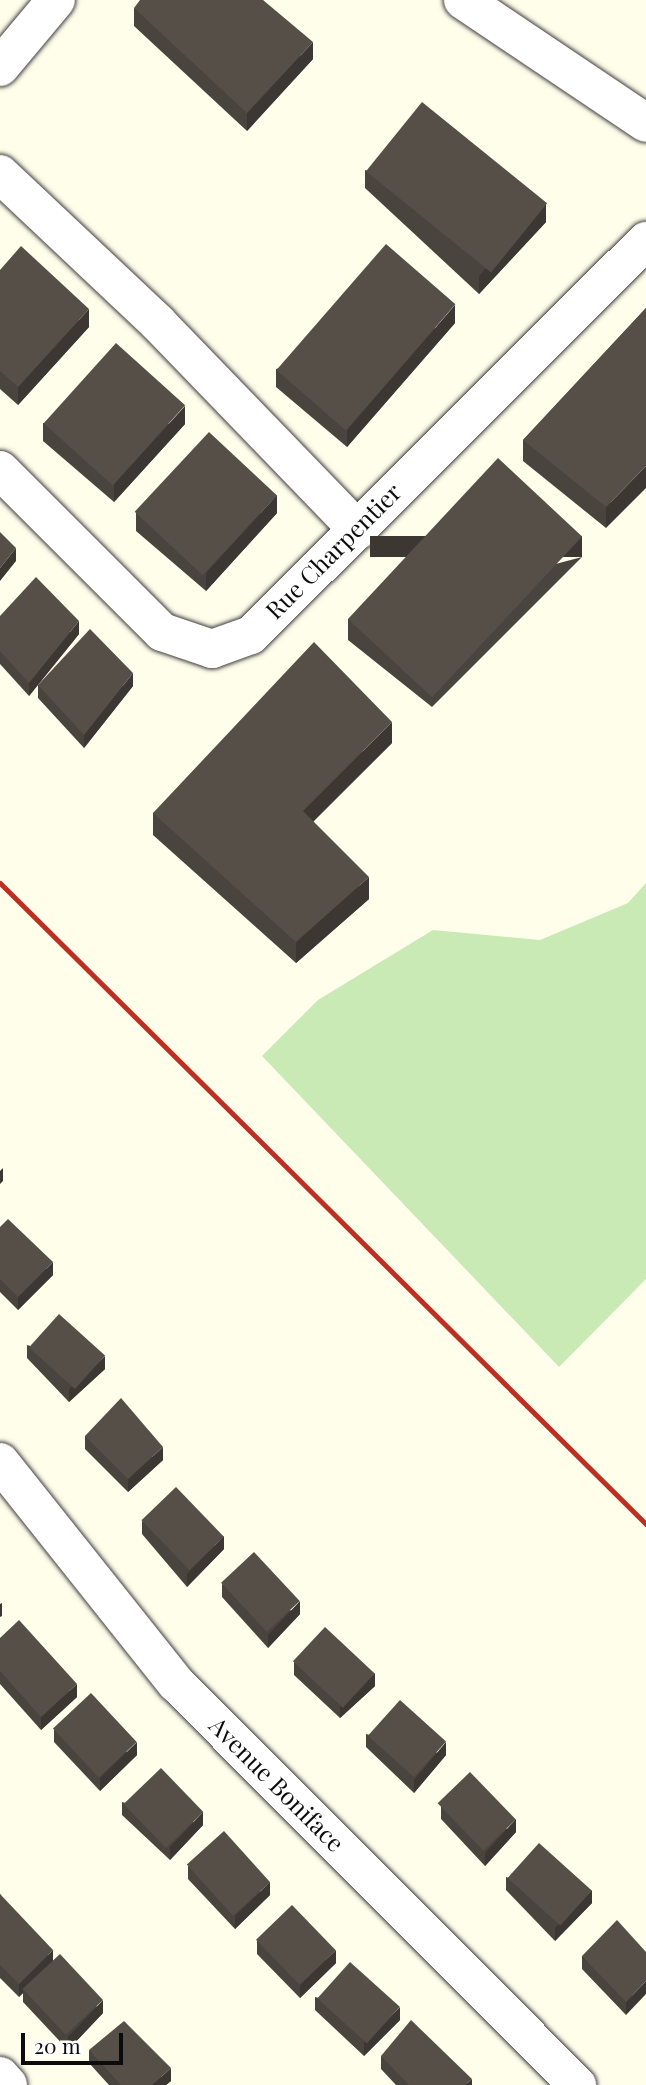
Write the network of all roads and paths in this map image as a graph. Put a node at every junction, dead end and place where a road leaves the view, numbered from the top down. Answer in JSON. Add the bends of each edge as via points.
{"nodes":[{"id":1,"x":56,"y":0,"type":"edge"},
{"id":2,"x":463,"y":0,"type":"edge"},
{"id":3,"x":0,"y":67,"type":"edge"},
{"id":4,"x":646,"y":123,"type":"edge"},
{"id":5,"x":0,"y":174,"type":"edge"},
{"id":6,"x":646,"y":241,"type":"edge"},
{"id":7,"x":0,"y":470,"type":"edge"},
{"id":8,"x":358,"y":530,"type":"junction"},
{"id":9,"x":0,"y":1462,"type":"edge"},
{"id":10,"x":0,"y":2076,"type":"edge"},
{"id":11,"x":8,"y":2085,"type":"edge"},
{"id":12,"x":577,"y":2085,"type":"edge"}],
"edges":[{"from":1,"to":3,"type":"street"},
{"from":2,"to":4,"type":"street"},
{"from":5,"to":8,"type":"street","via":[[158,323]]},
{"from":6,"to":8,"type":"street","name":"Rue Charpentier"},
{"from":7,"to":8,"type":"street","name":"Rue Charpentier","via":[[162,632],[212,649],[251,635]]},
{"from":9,"to":12,"type":"street","name":"Avenue Boniface","via":[[176,1683]]},
{"from":10,"to":11,"type":"street"}]}
